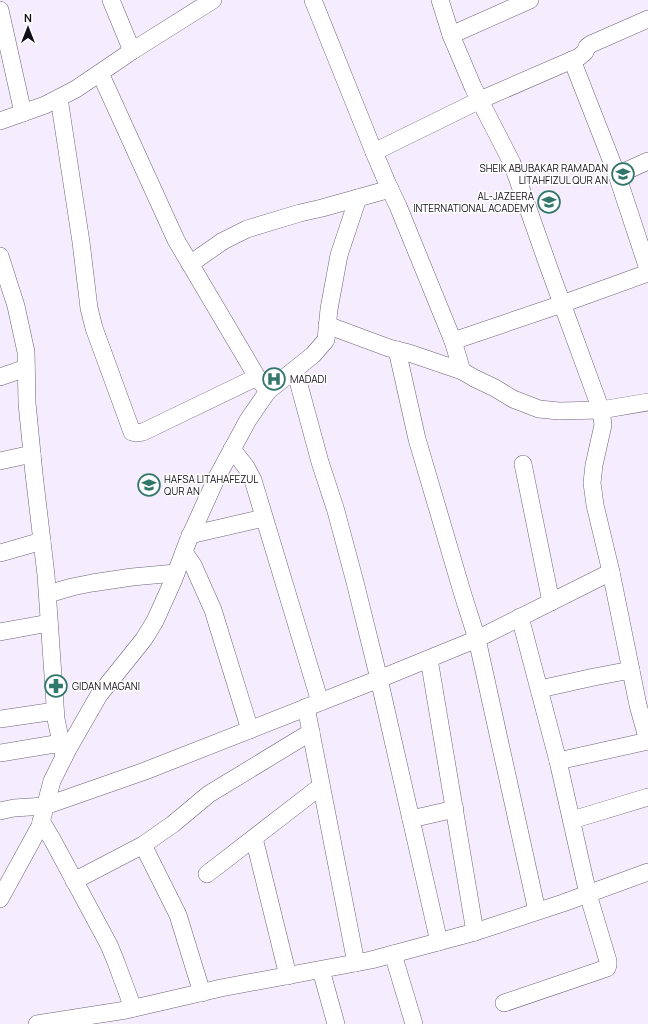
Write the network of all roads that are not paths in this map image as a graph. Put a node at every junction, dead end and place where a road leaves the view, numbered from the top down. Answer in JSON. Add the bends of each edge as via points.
{"nodes":[{"id":1,"x":111,"y":0,"type":"edge"},
{"id":2,"x":213,"y":0,"type":"edge"},
{"id":3,"x":314,"y":0,"type":"edge"},
{"id":4,"x":440,"y":0,"type":"edge"},
{"id":5,"x":530,"y":0,"type":"edge"},
{"id":6,"x":192,"y":6,"type":"edge"},
{"id":7,"x":0,"y":10,"type":"edge"},
{"id":8,"x":648,"y":19,"type":"edge"},
{"id":9,"x":451,"y":35,"type":"junction"},
{"id":10,"x":132,"y":51,"type":"junction"},
{"id":11,"x":572,"y":60,"type":"junction"},
{"id":12,"x":100,"y":73,"type":"junction"},
{"id":13,"x":59,"y":98,"type":"junction"},
{"id":14,"x":480,"y":100,"type":"junction"},
{"id":15,"x":23,"y":113,"type":"junction"},
{"id":16,"x":0,"y":121,"type":"edge"},
{"id":17,"x":374,"y":152,"type":"junction"},
{"id":18,"x":648,"y":161,"type":"edge"},
{"id":19,"x":617,"y":175,"type":"junction"},
{"id":20,"x":390,"y":189,"type":"junction"},
{"id":21,"x":358,"y":198,"type":"junction"},
{"id":22,"x":0,"y":256,"type":"edge"},
{"id":23,"x":190,"y":264,"type":"junction"},
{"id":24,"x":648,"y":268,"type":"edge"},
{"id":25,"x":648,"y":273,"type":"edge"},
{"id":26,"x":6,"y":296,"type":"edge"},
{"id":27,"x":562,"y":304,"type":"junction"},
{"id":28,"x":328,"y":325,"type":"junction"},
{"id":29,"x":453,"y":341,"type":"junction"},
{"id":30,"x":397,"y":350,"type":"junction"},
{"id":31,"x":26,"y":368,"type":"junction"},
{"id":32,"x":295,"y":370,"type":"junction"},
{"id":33,"x":462,"y":371,"type":"junction"},
{"id":34,"x":0,"y":377,"type":"edge"},
{"id":35,"x":257,"y":377,"type":"junction"},
{"id":36,"x":268,"y":391,"type":"junction"},
{"id":37,"x":648,"y":402,"type":"edge"},
{"id":38,"x":601,"y":410,"type":"junction"},
{"id":39,"x":232,"y":449,"type":"junction"},
{"id":40,"x":32,"y":454,"type":"junction"},
{"id":41,"x":0,"y":461,"type":"edge"},
{"id":42,"x":523,"y":464,"type":"dead end"},
{"id":43,"x":264,"y":518,"type":"junction"},
{"id":44,"x":190,"y":535,"type":"junction"},
{"id":45,"x":42,"y":541,"type":"junction"},
{"id":46,"x":184,"y":552,"type":"junction"},
{"id":47,"x":0,"y":553,"type":"edge"},
{"id":48,"x":611,"y":572,"type":"junction"},
{"id":49,"x":176,"y":573,"type":"junction"},
{"id":50,"x":48,"y":594,"type":"junction"},
{"id":51,"x":551,"y":602,"type":"junction"},
{"id":52,"x":520,"y":617,"type":"junction"},
{"id":53,"x":49,"y":623,"type":"junction"},
{"id":54,"x":0,"y":632,"type":"edge"},
{"id":55,"x":477,"y":639,"type":"junction"},
{"id":56,"x":429,"y":659,"type":"junction"},
{"id":57,"x":631,"y":670,"type":"junction"},
{"id":58,"x":379,"y":679,"type":"junction"},
{"id":59,"x":540,"y":689,"type":"junction"},
{"id":60,"x":313,"y":705,"type":"junction"},
{"id":61,"x":55,"y":711,"type":"junction"},
{"id":62,"x":0,"y":719,"type":"edge"},
{"id":63,"x":250,"y":730,"type":"junction"},
{"id":64,"x":310,"y":732,"type":"junction"},
{"id":65,"x":648,"y":741,"type":"edge"},
{"id":66,"x":62,"y":750,"type":"junction"},
{"id":67,"x":0,"y":753,"type":"edge"},
{"id":68,"x":558,"y":761,"type":"junction"},
{"id":69,"x":321,"y":786,"type":"junction"},
{"id":70,"x":648,"y":797,"type":"edge"},
{"id":71,"x":455,"y":809,"type":"junction"},
{"id":72,"x":0,"y":811,"type":"edge"},
{"id":73,"x":43,"y":813,"type":"junction"},
{"id":74,"x":411,"y":818,"type":"junction"},
{"id":75,"x":572,"y":820,"type":"junction"},
{"id":76,"x":254,"y":838,"type":"junction"},
{"id":77,"x":143,"y":845,"type":"junction"},
{"id":78,"x":648,"y":872,"type":"edge"},
{"id":79,"x":207,"y":874,"type":"dead end"},
{"id":80,"x":74,"y":881,"type":"junction"},
{"id":81,"x":588,"y":894,"type":"junction"},
{"id":82,"x":0,"y":899,"type":"edge"},
{"id":83,"x":537,"y":911,"type":"junction"},
{"id":84,"x":475,"y":932,"type":"junction"},
{"id":85,"x":439,"y":942,"type":"junction"},
{"id":86,"x":393,"y":954,"type":"junction"},
{"id":87,"x":356,"y":963,"type":"junction"},
{"id":88,"x":320,"y":970,"type":"junction"},
{"id":89,"x":288,"y":976,"type":"junction"},
{"id":90,"x":202,"y":993,"type":"junction"},
{"id":91,"x":504,"y":1003,"type":"dead end"},
{"id":92,"x":133,"y":1008,"type":"junction"},
{"id":93,"x":99,"y":1020,"type":"edge"},
{"id":94,"x":37,"y":1024,"type":"edge"},
{"id":95,"x":336,"y":1024,"type":"edge"},
{"id":96,"x":414,"y":1024,"type":"edge"}],
"edges":[{"from":1,"to":10,"type":"street"},
{"from":2,"to":6,"type":"street"},
{"from":3,"to":17,"type":"street"},
{"from":4,"to":9,"type":"street"},
{"from":5,"to":9,"type":"street"},
{"from":6,"to":10,"type":"street"},
{"from":7,"to":15,"type":"street"},
{"from":8,"to":11,"type":"street","via":[[591,44],[585,52]]},
{"from":9,"to":14,"type":"street"},
{"from":10,"to":12,"type":"street"},
{"from":11,"to":14,"type":"street"},
{"from":11,"to":19,"type":"street"},
{"from":12,"to":13,"type":"street"},
{"from":12,"to":23,"type":"street","via":[[176,240]]},
{"from":13,"to":15,"type":"street"},
{"from":13,"to":35,"type":"street","via":[[89,308],[132,432],[143,432]]},
{"from":14,"to":17,"type":"street"},
{"from":14,"to":27,"type":"street","via":[[512,163]]},
{"from":15,"to":16,"type":"street"},
{"from":17,"to":20,"type":"street"},
{"from":18,"to":19,"type":"street"},
{"from":19,"to":24,"type":"street"},
{"from":20,"to":21,"type":"street"},
{"from":20,"to":29,"type":"street"},
{"from":21,"to":23,"type":"street","via":[[247,229],[223,241]]},
{"from":21,"to":28,"type":"street","via":[[339,255]]},
{"from":22,"to":26,"type":"street"},
{"from":23,"to":35,"type":"street"},
{"from":25,"to":27,"type":"street"},
{"from":26,"to":31,"type":"street","via":[[16,306],[26,352]]},
{"from":27,"to":29,"type":"street"},
{"from":27,"to":38,"type":"street"},
{"from":28,"to":30,"type":"street"},
{"from":28,"to":32,"type":"street","via":[[326,340]]},
{"from":29,"to":33,"type":"street"},
{"from":30,"to":33,"type":"street"},
{"from":30,"to":55,"type":"street","via":[[417,440]]},
{"from":31,"to":34,"type":"street"},
{"from":31,"to":40,"type":"street"},
{"from":32,"to":36,"type":"street"},
{"from":32,"to":58,"type":"street","via":[[336,511]]},
{"from":33,"to":38,"type":"street","via":[[513,399],[539,409]]},
{"from":35,"to":36,"type":"street"},
{"from":36,"to":39,"type":"street"},
{"from":37,"to":38,"type":"street"},
{"from":38,"to":48,"type":"street","via":[[603,425],[592,483]]},
{"from":39,"to":43,"type":"street","via":[[253,480]]},
{"from":39,"to":44,"type":"street"},
{"from":40,"to":41,"type":"street"},
{"from":40,"to":45,"type":"street"},
{"from":42,"to":51,"type":"street"},
{"from":43,"to":44,"type":"street"},
{"from":43,"to":60,"type":"street"},
{"from":44,"to":46,"type":"street"},
{"from":45,"to":47,"type":"street"},
{"from":45,"to":50,"type":"street"},
{"from":46,"to":49,"type":"street"},
{"from":46,"to":63,"type":"street","via":[[193,565],[213,610]]},
{"from":48,"to":51,"type":"street"},
{"from":48,"to":57,"type":"street"},
{"from":49,"to":50,"type":"street","via":[[92,583]]},
{"from":49,"to":66,"type":"street","via":[[144,639],[99,695]]},
{"from":50,"to":53,"type":"street"},
{"from":51,"to":52,"type":"street"},
{"from":52,"to":55,"type":"street"},
{"from":52,"to":59,"type":"street"},
{"from":53,"to":54,"type":"street"},
{"from":53,"to":61,"type":"street"},
{"from":55,"to":56,"type":"street"},
{"from":55,"to":83,"type":"street"},
{"from":56,"to":58,"type":"street"},
{"from":56,"to":71,"type":"street"},
{"from":57,"to":59,"type":"street"},
{"from":57,"to":65,"type":"street"},
{"from":58,"to":60,"type":"street"},
{"from":58,"to":74,"type":"street"},
{"from":59,"to":68,"type":"street"},
{"from":60,"to":63,"type":"street"},
{"from":60,"to":64,"type":"street"},
{"from":61,"to":62,"type":"street"},
{"from":61,"to":66,"type":"street"},
{"from":63,"to":73,"type":"street"},
{"from":64,"to":69,"type":"street"},
{"from":64,"to":77,"type":"street","via":[[209,794]]},
{"from":65,"to":68,"type":"street"},
{"from":66,"to":67,"type":"street"},
{"from":66,"to":73,"type":"street"},
{"from":68,"to":75,"type":"street"},
{"from":69,"to":76,"type":"street"},
{"from":69,"to":87,"type":"street"},
{"from":70,"to":75,"type":"street"},
{"from":71,"to":74,"type":"street"},
{"from":71,"to":84,"type":"street"},
{"from":72,"to":73,"type":"street"},
{"from":73,"to":80,"type":"street","via":[[52,839]]},
{"from":73,"to":82,"type":"street","via":[[40,826]]},
{"from":74,"to":85,"type":"street"},
{"from":75,"to":81,"type":"street"},
{"from":76,"to":79,"type":"street"},
{"from":76,"to":89,"type":"street"},
{"from":77,"to":80,"type":"street"},
{"from":77,"to":90,"type":"street","via":[[178,914]]},
{"from":78,"to":81,"type":"street"},
{"from":80,"to":92,"type":"street","via":[[109,945]]},
{"from":81,"to":83,"type":"street"},
{"from":81,"to":91,"type":"street","via":[[608,961],[607,968]]},
{"from":83,"to":84,"type":"street"},
{"from":84,"to":85,"type":"street"},
{"from":85,"to":86,"type":"street"},
{"from":86,"to":87,"type":"street"},
{"from":86,"to":96,"type":"street"},
{"from":87,"to":88,"type":"street"},
{"from":88,"to":89,"type":"street"},
{"from":88,"to":95,"type":"street"},
{"from":89,"to":90,"type":"street"},
{"from":90,"to":92,"type":"street"},
{"from":92,"to":93,"type":"street"},
{"from":93,"to":94,"type":"street"}]}
